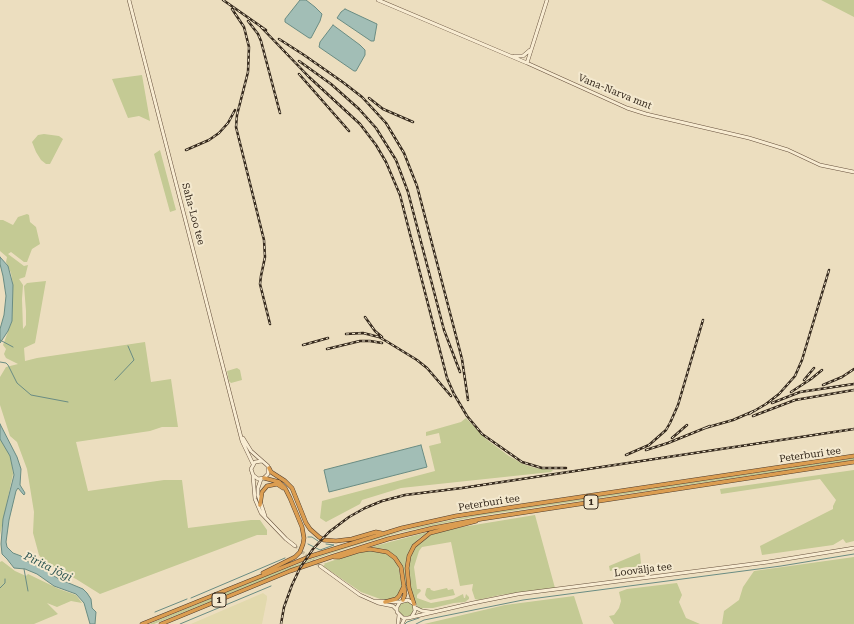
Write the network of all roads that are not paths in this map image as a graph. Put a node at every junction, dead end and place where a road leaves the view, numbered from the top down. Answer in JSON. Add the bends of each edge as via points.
{"nodes":[{"id":1,"x":129,"y":0,"type":"edge"},
{"id":2,"x":378,"y":0,"type":"edge"},
{"id":3,"x":547,"y":0,"type":"edge"},
{"id":4,"x":531,"y":49,"type":"junction"},
{"id":5,"x":510,"y":56,"type":"junction"},
{"id":6,"x":527,"y":63,"type":"junction"},
{"id":7,"x":854,"y":172,"type":"edge"},
{"id":8,"x":240,"y":433,"type":"junction"},
{"id":9,"x":854,"y":456,"type":"edge"},
{"id":10,"x":262,"y":461,"type":"junction"},
{"id":11,"x":854,"y":462,"type":"edge"},
{"id":12,"x":253,"y":464,"type":"junction"},
{"id":13,"x":269,"y":468,"type":"junction"},
{"id":14,"x":252,"y":475,"type":"junction"},
{"id":15,"x":262,"y":478,"type":"junction"},
{"id":16,"x":287,"y":491,"type":"junction"},
{"id":17,"x":260,"y":505,"type":"junction"},
{"id":18,"x":266,"y":518,"type":"junction"},
{"id":19,"x":481,"y":519,"type":"junction"},
{"id":20,"x":384,"y":533,"type":"junction"},
{"id":21,"x":295,"y":546,"type":"tunnel mouth"},
{"id":22,"x":854,"y":548,"type":"edge"},
{"id":23,"x":331,"y":557,"type":"junction"},
{"id":24,"x":320,"y":566,"type":"tunnel mouth"},
{"id":25,"x":254,"y":579,"type":"junction"},
{"id":26,"x":404,"y":585,"type":"junction"},
{"id":27,"x":373,"y":601,"type":"junction"},
{"id":28,"x":401,"y":601,"type":"junction"},
{"id":29,"x":385,"y":602,"type":"junction"},
{"id":30,"x":414,"y":604,"type":"junction"},
{"id":31,"x":416,"y":608,"type":"junction"},
{"id":32,"x":397,"y":610,"type":"junction"},
{"id":33,"x":434,"y":612,"type":"junction"},
{"id":34,"x":398,"y":615,"type":"junction"},
{"id":35,"x":412,"y":616,"type":"junction"},
{"id":36,"x":405,"y":618,"type":"junction"},
{"id":37,"x":142,"y":624,"type":"edge"},
{"id":38,"x":161,"y":624,"type":"edge"},
{"id":39,"x":398,"y":624,"type":"edge"},
{"id":40,"x":402,"y":624,"type":"edge"}],
"edges":[{"from":1,"to":8,"type":"main road","name":"Saha-Loo tee"},
{"from":2,"to":5,"type":"main road","name":"Vana-Narva mnt"},
{"from":3,"to":4,"type":"main road"},
{"from":4,"to":5,"type":"main road","via":[[523,56]]},
{"from":4,"to":6,"type":"main road"},
{"from":5,"to":6,"type":"main road","name":"Vana-Narva mnt"},
{"from":6,"to":7,"type":"main road","name":"Vana-Narva mnt","via":[[639,112],[748,138],[788,150],[820,165]]},
{"from":8,"to":10,"type":"main road","name":"Saha-Loo tee","via":[[249,449]]},
{"from":8,"to":12,"type":"main road","name":"Saha-Loo tee"},
{"from":9,"to":20,"type":"highway","name":"Peterburi tee","number":"1","via":[[471,514]]},
{"from":10,"to":12,"type":"main road"},
{"from":10,"to":13,"type":"main road"},
{"from":11,"to":19,"type":"highway","name":"Peterburi tee","number":"1"},
{"from":12,"to":14,"type":"main road"},
{"from":13,"to":15,"type":"main road","via":[[268,474]]},
{"from":13,"to":20,"type":"highway","via":[[292,488],[306,523],[320,538],[336,541],[376,532]]},
{"from":14,"to":15,"type":"main road"},
{"from":14,"to":18,"type":"main road","via":[[255,499]]},
{"from":15,"to":16,"type":"highway","via":[[279,482]]},
{"from":15,"to":17,"type":"main road","via":[[257,490]]},
{"from":16,"to":17,"type":"highway","via":[[277,484],[267,486],[262,492]]},
{"from":16,"to":25,"type":"highway","via":[[303,531],[303,544],[295,557]]},
{"from":17,"to":18,"type":"main road"},
{"from":18,"to":21,"type":"main road"},
{"from":19,"to":23,"type":"highway","name":"Peterburi tee","number":"1","via":[[411,533]]},
{"from":19,"to":30,"type":"highway","via":[[430,533],[414,546],[408,556],[407,568]]},
{"from":20,"to":25,"type":"highway","name":"Peterburi tee","number":"1","via":[[311,556]]},
{"from":22,"to":33,"type":"main road","name":"Loovälja tee","via":[[768,562],[518,594]]},
{"from":23,"to":26,"type":"highway","via":[[370,549],[387,552],[395,558],[400,567]]},
{"from":23,"to":38,"type":"highway","name":"Peterburi tee","number":"1","via":[[290,571]]},
{"from":24,"to":27,"type":"main road"},
{"from":25,"to":37,"type":"highway","name":"Peterburi tee","number":"1"},
{"from":26,"to":28,"type":"highway","via":[[405,594]]},
{"from":26,"to":29,"type":"highway","via":[[396,599]]},
{"from":27,"to":29,"type":"main road"},
{"from":27,"to":32,"type":"main road","via":[[393,606]]},
{"from":28,"to":29,"type":"main road"},
{"from":28,"to":30,"type":"main road","via":[[410,600]]},
{"from":28,"to":32,"type":"main road"},
{"from":30,"to":31,"type":"main road"},
{"from":31,"to":33,"type":"main road","name":"Loovälja tee"},
{"from":31,"to":35,"type":"main road"},
{"from":32,"to":34,"type":"main road"},
{"from":33,"to":35,"type":"main road","name":"Loovälja tee"},
{"from":34,"to":36,"type":"main road"},
{"from":34,"to":39,"type":"main road"},
{"from":35,"to":36,"type":"main road"},
{"from":36,"to":40,"type":"main road"}]}
